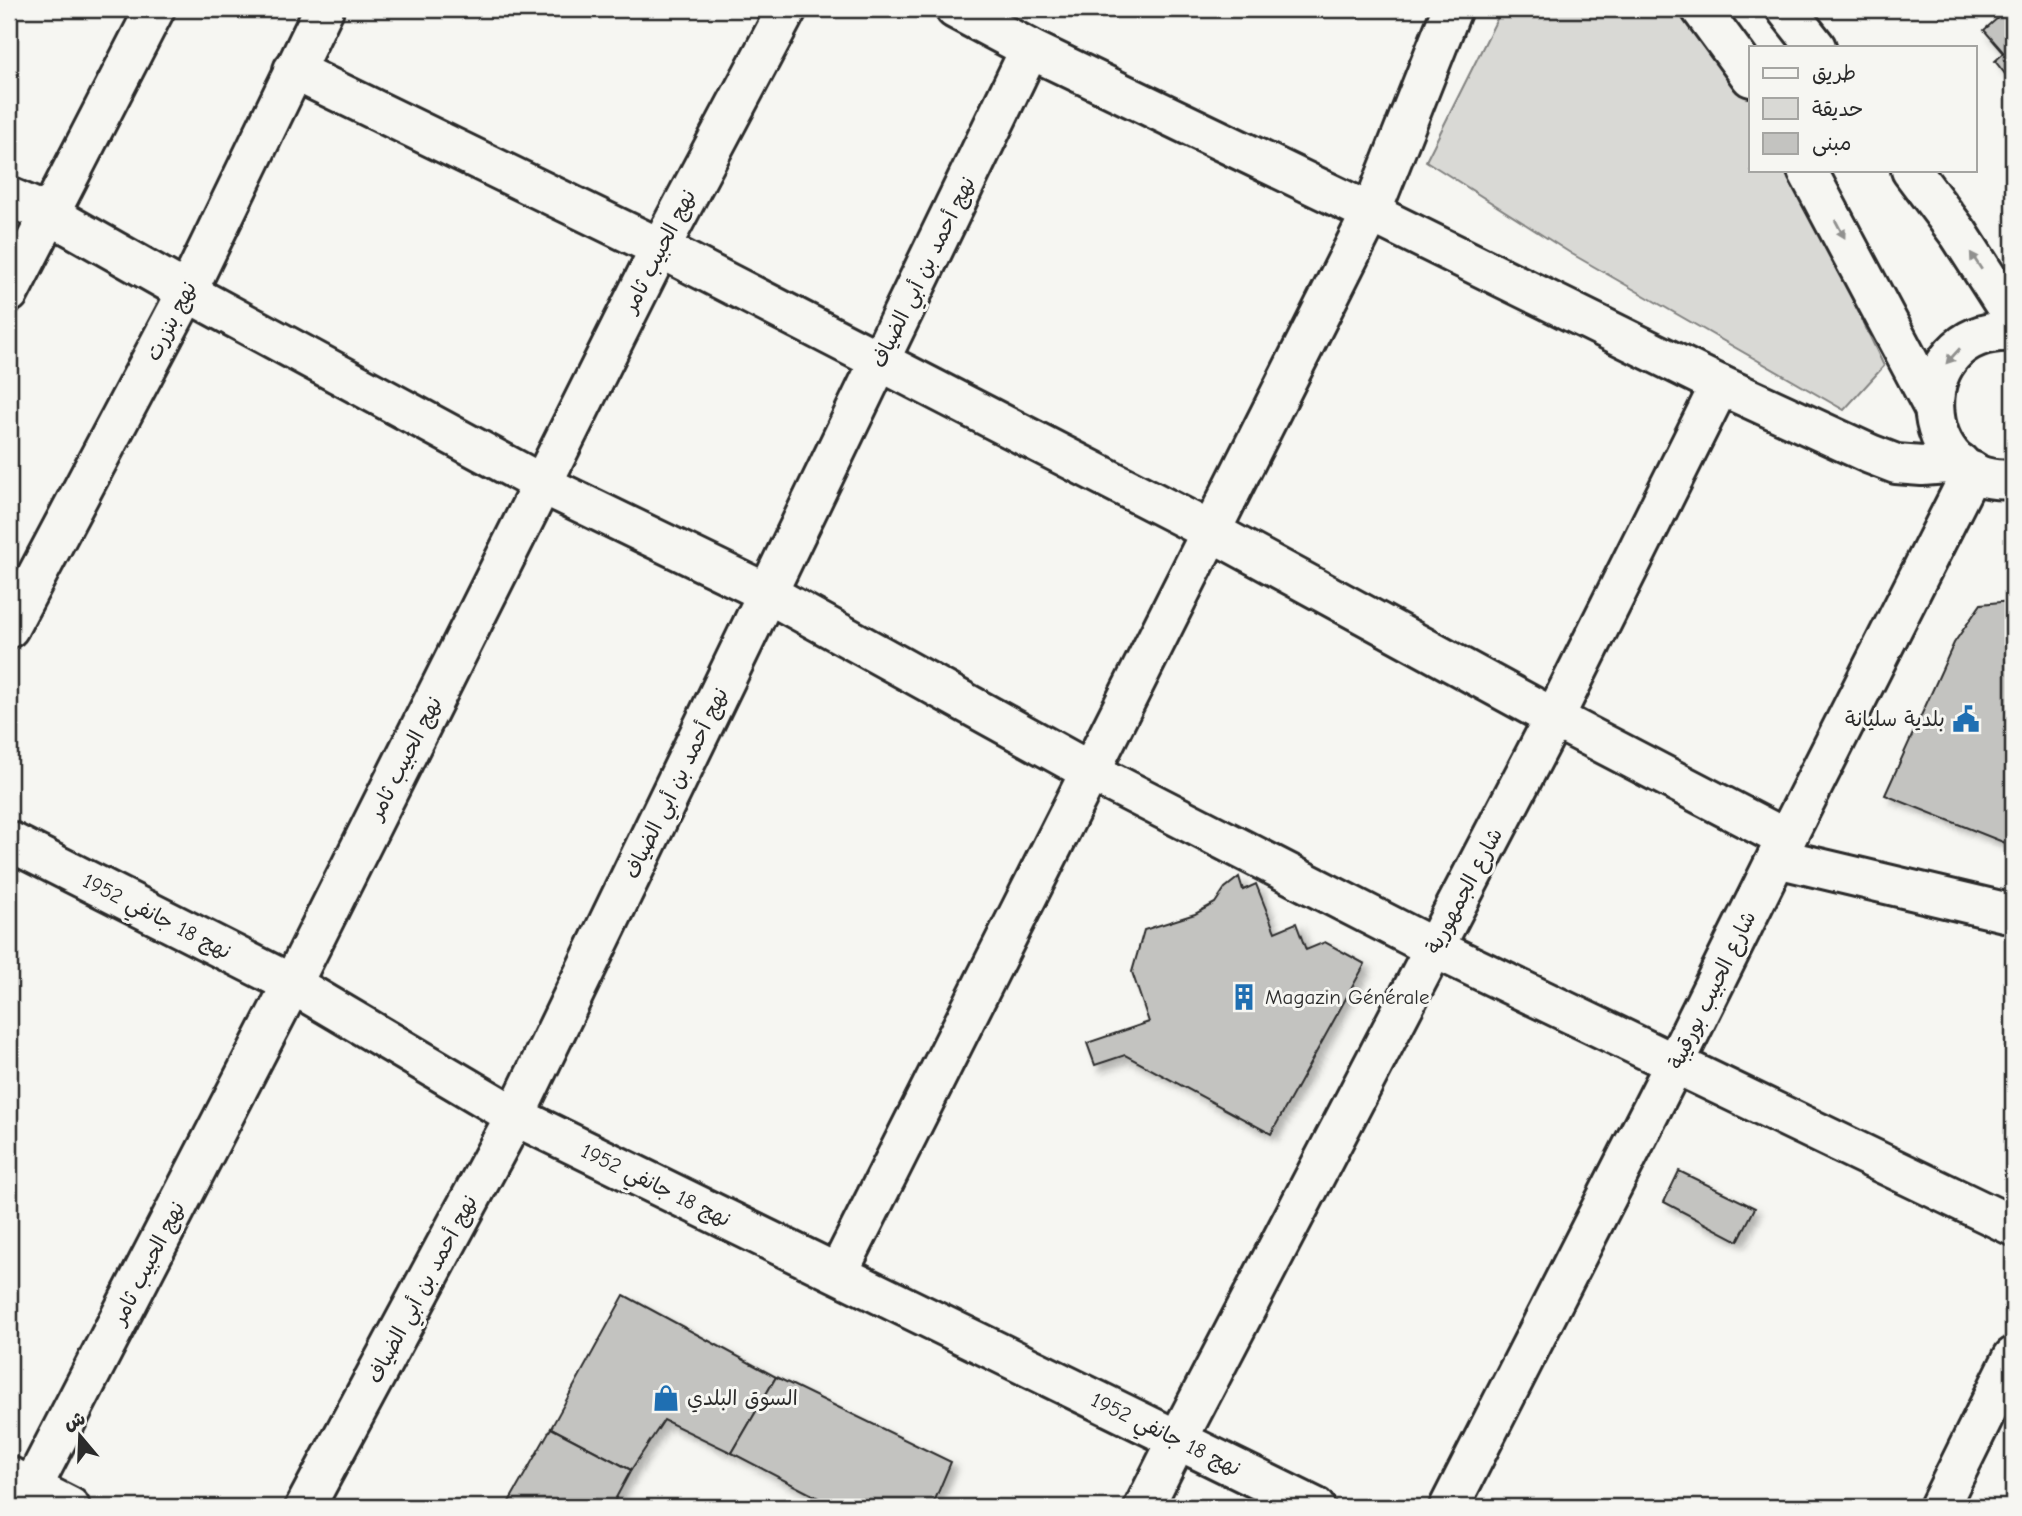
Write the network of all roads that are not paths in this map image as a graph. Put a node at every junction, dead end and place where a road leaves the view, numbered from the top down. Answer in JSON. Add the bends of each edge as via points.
{"nodes":[{"id":1,"x":155,"y":9,"type":"edge"},
{"id":2,"x":324,"y":9,"type":"edge"},
{"id":3,"x":787,"y":9,"type":"edge"},
{"id":4,"x":955,"y":9,"type":"edge"},
{"id":5,"x":1452,"y":9,"type":"edge"},
{"id":6,"x":1474,"y":9,"type":"edge"},
{"id":7,"x":1701,"y":9,"type":"edge"},
{"id":8,"x":1786,"y":9,"type":"edge"},
{"id":9,"x":1815,"y":46,"type":"edge"},
{"id":10,"x":1030,"y":49,"type":"junction"},
{"id":11,"x":293,"y":70,"type":"junction"},
{"id":12,"x":1749,"y":74,"type":"edge"},
{"id":13,"x":1424,"y":83,"type":"junction"},
{"id":14,"x":1808,"y":172,"type":"edge"},
{"id":15,"x":1912,"y":172,"type":"edge"},
{"id":16,"x":9,"y":197,"type":"edge"},
{"id":17,"x":1371,"y":213,"type":"junction"},
{"id":18,"x":50,"y":214,"type":"junction"},
{"id":19,"x":660,"y":248,"type":"junction"},
{"id":20,"x":187,"y":292,"type":"junction"},
{"id":21,"x":9,"y":293,"type":"edge"},
{"id":22,"x":2013,"y":318,"type":"edge"},
{"id":23,"x":2013,"y":332,"type":"edge"},
{"id":24,"x":880,"y":363,"type":"junction"},
{"id":25,"x":1720,"y":385,"type":"junction"},
{"id":26,"x":1933,"y":405,"type":"junction"},
{"id":27,"x":1989,"y":478,"type":"edge"},
{"id":28,"x":542,"y":484,"type":"junction"},
{"id":29,"x":1212,"y":532,"type":"junction"},
{"id":30,"x":767,"y":593,"type":"junction"},
{"id":31,"x":9,"y":628,"type":"edge"},
{"id":32,"x":1554,"y":718,"type":"junction"},
{"id":33,"x":1091,"y":772,"type":"junction"},
{"id":34,"x":9,"y":841,"type":"edge"},
{"id":35,"x":1782,"y":848,"type":"junction"},
{"id":36,"x":2013,"y":914,"type":"edge"},
{"id":37,"x":1434,"y":948,"type":"junction"},
{"id":38,"x":292,"y":984,"type":"junction"},
{"id":39,"x":1675,"y":1063,"type":"junction"},
{"id":40,"x":515,"y":1116,"type":"junction"},
{"id":41,"x":2013,"y":1226,"type":"edge"},
{"id":42,"x":838,"y":1273,"type":"junction"},
{"id":43,"x":2013,"y":1357,"type":"edge"},
{"id":44,"x":1178,"y":1439,"type":"junction"},
{"id":45,"x":21,"y":1491,"type":"edge"},
{"id":46,"x":70,"y":1507,"type":"edge"},
{"id":47,"x":305,"y":1507,"type":"edge"},
{"id":48,"x":1144,"y":1507,"type":"edge"},
{"id":49,"x":1315,"y":1507,"type":"edge"},
{"id":50,"x":1449,"y":1507,"type":"edge"},
{"id":51,"x":1939,"y":1507,"type":"edge"}],
"edges":[{"from":1,"to":18,"type":"street"},
{"from":2,"to":11,"type":"street","name":"نهج بنزرت"},
{"from":3,"to":19,"type":"street","name":"نهج الحبيب ثامر"},
{"from":4,"to":10,"type":"street"},
{"from":5,"to":13,"type":"street"},
{"from":6,"to":13,"type":"street"},
{"from":7,"to":12,"type":"street"},
{"from":8,"to":9,"type":"street"},
{"from":10,"to":17,"type":"street"},
{"from":10,"to":24,"type":"street","name":"نهج أحمد بن أبي الضياف"},
{"from":11,"to":19,"type":"street"},
{"from":11,"to":20,"type":"street","name":"نهج بنزرت"},
{"from":13,"to":17,"type":"street"},
{"from":14,"to":26,"type":"street","one_way":true},
{"from":22,"to":15,"type":"street","one_way":true},
{"from":16,"to":18,"type":"street"},
{"from":17,"to":25,"type":"street"},
{"from":17,"to":29,"type":"street"},
{"from":18,"to":20,"type":"street"},
{"from":18,"to":21,"type":"street"},
{"from":19,"to":24,"type":"street"},
{"from":19,"to":28,"type":"street","name":"نهج الحبيب ثامر"},
{"from":20,"to":28,"type":"street"},
{"from":20,"to":31,"type":"street","name":"نهج بنزرت"},
{"from":23,"to":26,"type":"street","one_way":true,"via":[[1979,336],[1960,348],[1945,364]]},
{"from":24,"to":29,"type":"street"},
{"from":24,"to":30,"type":"street","name":"نهج أحمد بن أبي الضياف"},
{"from":25,"to":27,"type":"street","via":[[1896,464]]},
{"from":25,"to":32,"type":"street","name":"شارع الجمهورية"},
{"from":26,"to":27,"type":"street","via":[[1945,447]]},
{"from":27,"to":35,"type":"street","name":"شارع الحبيب بورقيبة"},
{"from":28,"to":30,"type":"street"},
{"from":28,"to":38,"type":"street","name":"نهج الحبيب ثامر"},
{"from":29,"to":32,"type":"street"},
{"from":29,"to":33,"type":"street"},
{"from":30,"to":33,"type":"street"},
{"from":30,"to":40,"type":"street","name":"نهج أحمد بن أبي الضياف"},
{"from":32,"to":35,"type":"street"},
{"from":32,"to":37,"type":"street","name":"شارع الجمهورية"},
{"from":33,"to":37,"type":"street"},
{"from":33,"to":42,"type":"street"},
{"from":34,"to":38,"type":"street","name":"نهج 18 جانفي 1952"},
{"from":35,"to":36,"type":"street"},
{"from":35,"to":39,"type":"street","name":"شارع الحبيب بورقيبة"},
{"from":37,"to":39,"type":"street"},
{"from":37,"to":44,"type":"street","name":"شارع الجمهورية"},
{"from":38,"to":40,"type":"street","name":"نهج 18 جانفي 1952"},
{"from":38,"to":45,"type":"street","name":"نهج الحبيب ثامر"},
{"from":39,"to":41,"type":"street"},
{"from":39,"to":50,"type":"street","name":"شارع الحبيب بورقيبة"},
{"from":40,"to":42,"type":"street","name":"نهج 18 جانفي 1952"},
{"from":40,"to":47,"type":"street","name":"نهج أحمد بن أبي الضياف"},
{"from":42,"to":44,"type":"street","name":"نهج 18 جانفي 1952"},
{"from":43,"to":51,"type":"street"},
{"from":44,"to":48,"type":"street","name":"شارع الجمهورية"},
{"from":44,"to":49,"type":"street","name":"نهج 18 جانفي 1952"},
{"from":45,"to":46,"type":"street"}]}
